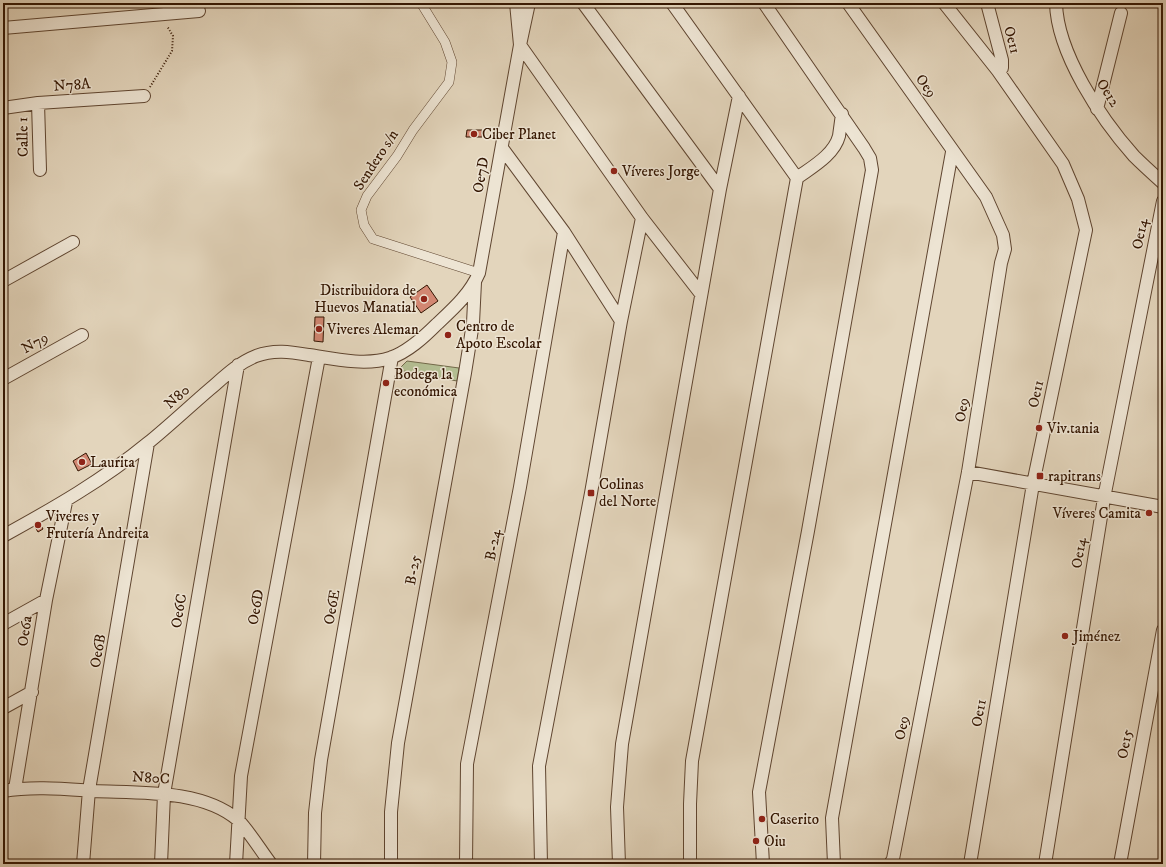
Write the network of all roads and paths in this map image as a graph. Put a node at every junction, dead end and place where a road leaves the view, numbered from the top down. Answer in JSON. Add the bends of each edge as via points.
{"nodes":[{"id":1,"x":421,"y":3,"type":"edge"},
{"id":2,"x":516,"y":3,"type":"edge"},
{"id":3,"x":529,"y":3,"type":"edge"},
{"id":4,"x":583,"y":3,"type":"edge"},
{"id":5,"x":672,"y":3,"type":"edge"},
{"id":6,"x":764,"y":3,"type":"edge"},
{"id":7,"x":848,"y":3,"type":"edge"},
{"id":8,"x":944,"y":3,"type":"edge"},
{"id":9,"x":987,"y":3,"type":"edge"},
{"id":10,"x":1056,"y":3,"type":"edge"},
{"id":11,"x":199,"y":11,"type":"dead end"},
{"id":12,"x":1121,"y":12,"type":"dead end"},
{"id":13,"x":160,"y":14,"type":"junction"},
{"id":14,"x":3,"y":28,"type":"edge"},
{"id":15,"x":520,"y":45,"type":"junction"},
{"id":16,"x":998,"y":71,"type":"junction"},
{"id":17,"x":144,"y":96,"type":"joint"},
{"id":18,"x":739,"y":96,"type":"junction"},
{"id":19,"x":38,"y":103,"type":"junction"},
{"id":20,"x":3,"y":108,"type":"edge"},
{"id":21,"x":1097,"y":109,"type":"junction"},
{"id":22,"x":842,"y":114,"type":"junction"},
{"id":23,"x":502,"y":148,"type":"junction"},
{"id":24,"x":952,"y":152,"type":"junction"},
{"id":25,"x":40,"y":170,"type":"dead end"},
{"id":26,"x":797,"y":178,"type":"junction"},
{"id":27,"x":1163,"y":183,"type":"edge"},
{"id":28,"x":720,"y":189,"type":"junction"},
{"id":29,"x":1163,"y":201,"type":"edge"},
{"id":30,"x":642,"y":218,"type":"junction"},
{"id":31,"x":564,"y":232,"type":"junction"},
{"id":32,"x":73,"y":242,"type":"dead end"},
{"id":33,"x":477,"y":278,"type":"junction"},
{"id":34,"x":3,"y":281,"type":"edge"},
{"id":35,"x":702,"y":294,"type":"junction"},
{"id":36,"x":621,"y":321,"type":"junction"},
{"id":37,"x":82,"y":334,"type":"dead end"},
{"id":38,"x":319,"y":357,"type":"junction"},
{"id":39,"x":392,"y":358,"type":"junction"},
{"id":40,"x":238,"y":365,"type":"junction"},
{"id":41,"x":3,"y":379,"type":"edge"},
{"id":42,"x":148,"y":443,"type":"junction"},
{"id":43,"x":968,"y":472,"type":"junction"},
{"id":44,"x":1033,"y":484,"type":"junction"},
{"id":45,"x":1104,"y":498,"type":"junction"},
{"id":46,"x":66,"y":502,"type":"junction"},
{"id":47,"x":1163,"y":507,"type":"edge"},
{"id":48,"x":3,"y":536,"type":"edge"},
{"id":49,"x":46,"y":600,"type":"junction"},
{"id":50,"x":3,"y":624,"type":"edge"},
{"id":51,"x":1163,"y":630,"type":"edge"},
{"id":52,"x":32,"y":692,"type":"junction"},
{"id":53,"x":3,"y":708,"type":"edge"},
{"id":54,"x":9,"y":790,"type":"edge"},
{"id":55,"x":89,"y":790,"type":"junction"},
{"id":56,"x":164,"y":794,"type":"junction"},
{"id":57,"x":238,"y":820,"type":"junction"},
{"id":58,"x":80,"y":864,"type":"edge"},
{"id":59,"x":161,"y":864,"type":"edge"},
{"id":60,"x":236,"y":864,"type":"edge"},
{"id":61,"x":271,"y":864,"type":"edge"},
{"id":62,"x":314,"y":864,"type":"edge"},
{"id":63,"x":391,"y":864,"type":"edge"},
{"id":64,"x":466,"y":864,"type":"edge"},
{"id":65,"x":541,"y":864,"type":"edge"},
{"id":66,"x":618,"y":864,"type":"edge"},
{"id":67,"x":690,"y":864,"type":"edge"},
{"id":68,"x":763,"y":864,"type":"edge"},
{"id":69,"x":834,"y":864,"type":"edge"},
{"id":70,"x":890,"y":864,"type":"edge"},
{"id":71,"x":970,"y":864,"type":"edge"},
{"id":72,"x":1045,"y":864,"type":"edge"},
{"id":73,"x":1120,"y":864,"type":"edge"}],
"edges":[{"from":1,"to":33,"type":"street","name":"Sendero s/n","via":[[444,42],[452,62],[449,82],[367,196],[362,210],[364,225],[374,239]]},
{"from":2,"to":15,"type":"street"},
{"from":3,"to":15,"type":"street","name":"Oe7D"},
{"from":4,"to":28,"type":"street"},
{"from":5,"to":18,"type":"street"},
{"from":6,"to":22,"type":"street"},
{"from":7,"to":24,"type":"street","name":"Oe9"},
{"from":8,"to":16,"type":"street"},
{"from":9,"to":16,"type":"street","name":"Oe11","via":[[1002,60],[1002,68]]},
{"from":10,"to":21,"type":"street","name":"Oe12","via":[[1057,16],[1070,59]]},
{"from":11,"to":13,"type":"street"},
{"from":12,"to":21,"type":"street"},
{"from":13,"to":14,"type":"street"},
{"from":13,"to":17,"type":"path","via":[[173,36],[172,51]]},
{"from":15,"to":23,"type":"street","name":"Oe7D"},
{"from":15,"to":30,"type":"street"},
{"from":16,"to":44,"type":"street","name":"Oe11","via":[[1063,164],[1078,200],[1086,230]]},
{"from":17,"to":19,"type":"street","name":"N78A"},
{"from":18,"to":26,"type":"street"},
{"from":18,"to":28,"type":"street"},
{"from":19,"to":20,"type":"street","name":"N78A"},
{"from":19,"to":25,"type":"street","name":"Calle 1"},
{"from":21,"to":27,"type":"street","name":"Oe12","via":[[1134,156]]},
{"from":22,"to":26,"type":"street","via":[[839,137],[835,145]]},
{"from":22,"to":68,"type":"street","via":[[870,158],[872,170],[759,792]]},
{"from":23,"to":31,"type":"street"},
{"from":23,"to":33,"type":"street","name":"Oe7D"},
{"from":24,"to":43,"type":"street","name":"Oe9","via":[[986,197],[1003,235],[1005,249]]},
{"from":24,"to":69,"type":"street","via":[[832,818]]},
{"from":26,"to":67,"type":"street","via":[[692,761]]},
{"from":28,"to":35,"type":"street"},
{"from":29,"to":45,"type":"street","name":"Oe14"},
{"from":30,"to":35,"type":"street"},
{"from":30,"to":36,"type":"street"},
{"from":31,"to":36,"type":"street"},
{"from":31,"to":64,"type":"street","name":"B-24","via":[[468,764]]},
{"from":32,"to":34,"type":"street"},
{"from":33,"to":39,"type":"street","via":[[468,292],[423,337]]},
{"from":33,"to":63,"type":"street","name":"B-25","via":[[465,373],[398,743],[391,812]]},
{"from":35,"to":66,"type":"street","via":[[622,744],[617,807]]},
{"from":36,"to":65,"type":"street","via":[[539,766]]},
{"from":37,"to":41,"type":"street","name":"N79"},
{"from":38,"to":39,"type":"street","name":"N80","via":[[364,361]]},
{"from":38,"to":40,"type":"street","name":"N80","via":[[285,351],[269,352]]},
{"from":38,"to":57,"type":"street","name":"Oe6D","via":[[241,776]]},
{"from":39,"to":62,"type":"street","name":"Oe6E","via":[[321,760],[315,812]]},
{"from":40,"to":42,"type":"street","name":"N80"},
{"from":40,"to":56,"type":"street","name":"Oe6C"},
{"from":42,"to":46,"type":"street","name":"N80"},
{"from":42,"to":55,"type":"street","name":"Oe6B"},
{"from":43,"to":44,"type":"street"},
{"from":43,"to":70,"type":"street","name":"Oe9"},
{"from":44,"to":45,"type":"street"},
{"from":44,"to":71,"type":"street","name":"Oe11"},
{"from":45,"to":47,"type":"street"},
{"from":45,"to":72,"type":"street","name":"Oe14"},
{"from":46,"to":48,"type":"street","name":"N80"},
{"from":46,"to":49,"type":"street","name":"Oe6a"},
{"from":49,"to":50,"type":"street"},
{"from":49,"to":52,"type":"street","name":"Oe6a"},
{"from":51,"to":73,"type":"street","name":"Oe15"},
{"from":52,"to":53,"type":"street"},
{"from":52,"to":54,"type":"street","name":"Oe6a"},
{"from":54,"to":55,"type":"street","name":"N80C"},
{"from":55,"to":56,"type":"street","name":"N80C"},
{"from":55,"to":58,"type":"street","name":"Oe6B"},
{"from":56,"to":57,"type":"street","name":"N80C","via":[[202,801]]},
{"from":56,"to":59,"type":"street","name":"Oe6C"},
{"from":57,"to":60,"type":"street","name":"Oe6D"},
{"from":57,"to":61,"type":"street","name":"N80C"}]}
